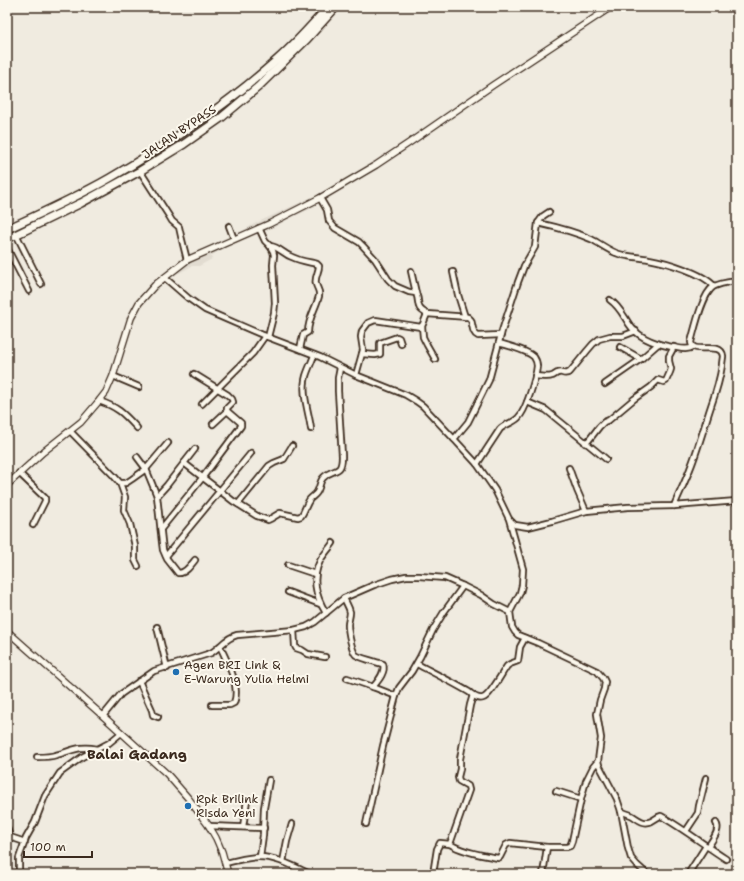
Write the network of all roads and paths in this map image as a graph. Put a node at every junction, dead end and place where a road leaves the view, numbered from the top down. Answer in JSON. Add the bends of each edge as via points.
{"nodes":[{"id":1,"x":328,"y":7,"type":"edge"},
{"id":2,"x":336,"y":7,"type":"edge"},
{"id":3,"x":611,"y":7,"type":"edge"},
{"id":4,"x":140,"y":171,"type":"junction"},
{"id":5,"x":74,"y":197,"type":"junction"},
{"id":6,"x":320,"y":198,"type":"junction"},
{"id":7,"x":78,"y":205,"type":"junction"},
{"id":8,"x":549,"y":212,"type":"dead end"},
{"id":9,"x":538,"y":223,"type":"junction"},
{"id":10,"x":229,"y":226,"type":"dead end"},
{"id":11,"x":259,"y":228,"type":"junction"},
{"id":12,"x":7,"y":229,"type":"edge"},
{"id":13,"x":16,"y":234,"type":"junction"},
{"id":14,"x":7,"y":239,"type":"edge"},
{"id":15,"x":234,"y":239,"type":"junction"},
{"id":16,"x":270,"y":246,"type":"junction"},
{"id":17,"x":7,"y":248,"type":"edge"},
{"id":18,"x":187,"y":260,"type":"junction"},
{"id":19,"x":411,"y":271,"type":"dead end"},
{"id":20,"x":453,"y":272,"type":"dead end"},
{"id":21,"x":165,"y":278,"type":"junction"},
{"id":22,"x":737,"y":281,"type":"edge"},
{"id":23,"x":41,"y":284,"type":"dead end"},
{"id":24,"x":714,"y":286,"type":"junction"},
{"id":25,"x":29,"y":291,"type":"dead end"},
{"id":26,"x":416,"y":293,"type":"junction"},
{"id":27,"x":610,"y":300,"type":"dead end"},
{"id":28,"x":427,"y":314,"type":"junction"},
{"id":29,"x":465,"y":317,"type":"junction"},
{"id":30,"x":422,"y":326,"type":"junction"},
{"id":31,"x":636,"y":331,"type":"junction"},
{"id":32,"x":501,"y":335,"type":"junction"},
{"id":33,"x":266,"y":337,"type":"junction"},
{"id":34,"x":499,"y":343,"type":"junction"},
{"id":35,"x":401,"y":344,"type":"dead end"},
{"id":36,"x":658,"y":344,"type":"junction"},
{"id":37,"x":674,"y":347,"type":"junction"},
{"id":38,"x":693,"y":347,"type":"junction"},
{"id":39,"x":620,"y":348,"type":"dead end"},
{"id":40,"x":300,"y":349,"type":"junction"},
{"id":41,"x":362,"y":354,"type":"junction"},
{"id":42,"x":314,"y":355,"type":"junction"},
{"id":43,"x":641,"y":358,"type":"junction"},
{"id":44,"x":435,"y":359,"type":"dead end"},
{"id":45,"x":340,"y":368,"type":"junction"},
{"id":46,"x":194,"y":374,"type":"dead end"},
{"id":47,"x":356,"y":375,"type":"junction"},
{"id":48,"x":114,"y":376,"type":"junction"},
{"id":49,"x":536,"y":376,"type":"junction"},
{"id":50,"x":605,"y":384,"type":"dead end"},
{"id":51,"x":139,"y":387,"type":"dead end"},
{"id":52,"x":217,"y":389,"type":"junction"},
{"id":53,"x":99,"y":401,"type":"junction"},
{"id":54,"x":527,"y":402,"type":"junction"},
{"id":55,"x":202,"y":404,"type":"dead end"},
{"id":56,"x":227,"y":411,"type":"junction"},
{"id":57,"x":213,"y":424,"type":"dead end"},
{"id":58,"x":137,"y":428,"type":"dead end"},
{"id":59,"x":311,"y":429,"type":"dead end"},
{"id":60,"x":70,"y":431,"type":"junction"},
{"id":61,"x":454,"y":439,"type":"junction"},
{"id":62,"x":168,"y":443,"type":"dead end"},
{"id":63,"x":586,"y":443,"type":"junction"},
{"id":64,"x":292,"y":446,"type":"dead end"},
{"id":65,"x":195,"y":449,"type":"dead end"},
{"id":66,"x":251,"y":453,"type":"dead end"},
{"id":67,"x":138,"y":457,"type":"dead end"},
{"id":68,"x":606,"y":459,"type":"dead end"},
{"id":69,"x":184,"y":463,"type":"junction"},
{"id":70,"x":477,"y":464,"type":"junction"},
{"id":71,"x":569,"y":468,"type":"dead end"},
{"id":72,"x":146,"y":469,"type":"junction"},
{"id":73,"x":19,"y":473,"type":"junction"},
{"id":74,"x":203,"y":477,"type":"junction"},
{"id":75,"x":120,"y":483,"type":"junction"},
{"id":76,"x":7,"y":485,"type":"edge"},
{"id":77,"x":220,"y":490,"type":"junction"},
{"id":78,"x":157,"y":496,"type":"junction"},
{"id":79,"x":737,"y":501,"type":"edge"},
{"id":80,"x":238,"y":504,"type":"junction"},
{"id":81,"x":674,"y":506,"type":"junction"},
{"id":82,"x":586,"y":511,"type":"junction"},
{"id":83,"x":509,"y":519,"type":"junction"},
{"id":84,"x":33,"y":526,"type":"dead end"},
{"id":85,"x":161,"y":529,"type":"junction"},
{"id":86,"x":333,"y":543,"type":"dead end"},
{"id":87,"x":166,"y":556,"type":"junction"},
{"id":88,"x":195,"y":560,"type":"dead end"},
{"id":89,"x":737,"y":562,"type":"edge"},
{"id":90,"x":288,"y":565,"type":"dead end"},
{"id":91,"x":138,"y":566,"type":"dead end"},
{"id":92,"x":737,"y":573,"type":"edge"},
{"id":93,"x":315,"y":574,"type":"junction"},
{"id":94,"x":463,"y":586,"type":"junction"},
{"id":95,"x":288,"y":592,"type":"dead end"},
{"id":96,"x":344,"y":598,"type":"junction"},
{"id":97,"x":320,"y":604,"type":"junction"},
{"id":98,"x":510,"y":612,"type":"junction"},
{"id":99,"x":326,"y":613,"type":"junction"},
{"id":100,"x":157,"y":627,"type":"dead end"},
{"id":101,"x":294,"y":630,"type":"junction"},
{"id":102,"x":7,"y":631,"type":"edge"},
{"id":103,"x":525,"y":638,"type":"junction"},
{"id":104,"x":220,"y":646,"type":"junction"},
{"id":105,"x":325,"y":657,"type":"dead end"},
{"id":106,"x":417,"y":664,"type":"junction"},
{"id":107,"x":167,"y":668,"type":"junction"},
{"id":108,"x":347,"y":678,"type":"dead end"},
{"id":109,"x":139,"y":681,"type":"junction"},
{"id":110,"x":373,"y":687,"type":"junction"},
{"id":111,"x":473,"y":695,"type":"junction"},
{"id":112,"x":396,"y":696,"type":"junction"},
{"id":113,"x":212,"y":706,"type":"dead end"},
{"id":114,"x":103,"y":716,"type":"junction"},
{"id":115,"x":158,"y":717,"type":"dead end"},
{"id":116,"x":121,"y":733,"type":"junction"},
{"id":117,"x":97,"y":748,"type":"junction"},
{"id":118,"x":37,"y":757,"type":"dead end"},
{"id":119,"x":598,"y":761,"type":"junction"},
{"id":120,"x":706,"y":778,"type":"dead end"},
{"id":121,"x":269,"y":780,"type":"dead end"},
{"id":122,"x":556,"y":791,"type":"dead end"},
{"id":123,"x":581,"y":799,"type":"junction"},
{"id":124,"x":247,"y":800,"type":"dead end"},
{"id":125,"x":621,"y":812,"type":"junction"},
{"id":126,"x":716,"y":823,"type":"dead end"},
{"id":127,"x":292,"y":824,"type":"dead end"},
{"id":128,"x":366,"y":824,"type":"dead end"},
{"id":129,"x":209,"y":826,"type":"junction"},
{"id":130,"x":243,"y":827,"type":"junction"},
{"id":131,"x":7,"y":828,"type":"edge"},
{"id":132,"x":264,"y":828,"type":"junction"},
{"id":133,"x":686,"y":832,"type":"junction"},
{"id":134,"x":25,"y":842,"type":"junction"},
{"id":135,"x":450,"y":844,"type":"junction"},
{"id":136,"x":547,"y":847,"type":"junction"},
{"id":137,"x":707,"y":847,"type":"junction"},
{"id":138,"x":260,"y":857,"type":"junction"},
{"id":139,"x":726,"y":858,"type":"dead end"},
{"id":140,"x":283,"y":862,"type":"junction"},
{"id":141,"x":225,"y":863,"type":"junction"},
{"id":142,"x":296,"y":868,"type":"junction"},
{"id":143,"x":21,"y":874,"type":"edge"},
{"id":144,"x":228,"y":874,"type":"edge"},
{"id":145,"x":293,"y":874,"type":"edge"},
{"id":146,"x":310,"y":874,"type":"edge"},
{"id":147,"x":433,"y":874,"type":"edge"},
{"id":148,"x":543,"y":874,"type":"edge"},
{"id":149,"x":647,"y":874,"type":"edge"},
{"id":150,"x":688,"y":874,"type":"edge"}],
"edges":[{"from":1,"to":5,"type":"highway","name":"JALAN BYPASS","via":[[277,60],[221,105],[139,161]]},
{"from":2,"to":4,"type":"highway","name":"JALAN BYPASS","via":[[307,39],[221,118]]},
{"from":3,"to":6,"type":"street","via":[[376,165]]},
{"from":4,"to":7,"type":"highway","name":"JALAN BYPASS"},
{"from":4,"to":18,"type":"street","via":[[172,221],[179,227]]},
{"from":5,"to":7,"type":"highway"},
{"from":5,"to":12,"type":"highway","name":"JALAN BYPASS"},
{"from":6,"to":11,"type":"street"},
{"from":6,"to":26,"type":"street","via":[[327,210],[329,221],[335,228],[359,242],[376,259],[395,286]]},
{"from":7,"to":13,"type":"highway","name":"JALAN BYPASS"},
{"from":8,"to":9,"type":"street"},
{"from":9,"to":24,"type":"street","via":[[592,240],[620,255],[681,268]]},
{"from":9,"to":32,"type":"street","via":[[535,247],[524,266]]},
{"from":10,"to":15,"type":"street"},
{"from":11,"to":15,"type":"street"},
{"from":11,"to":16,"type":"street"},
{"from":13,"to":14,"type":"highway","name":"JALAN BYPASS"},
{"from":13,"to":23,"type":"street"},
{"from":15,"to":18,"type":"street"},
{"from":16,"to":33,"type":"street","via":[[274,255],[275,303]]},
{"from":16,"to":40,"type":"street","via":[[319,266],[316,283],[318,298],[308,332],[302,335]]},
{"from":17,"to":25,"type":"street"},
{"from":18,"to":21,"type":"street"},
{"from":19,"to":26,"type":"street"},
{"from":20,"to":29,"type":"street"},
{"from":21,"to":33,"type":"street","via":[[206,310]]},
{"from":21,"to":48,"type":"street","via":[[139,303],[131,318]]},
{"from":22,"to":24,"type":"street"},
{"from":24,"to":38,"type":"street","via":[[706,294],[691,344]]},
{"from":26,"to":28,"type":"street","via":[[419,308]]},
{"from":27,"to":31,"type":"street","via":[[622,311],[629,325]]},
{"from":28,"to":29,"type":"street"},
{"from":28,"to":30,"type":"street"},
{"from":29,"to":32,"type":"street","via":[[470,318],[473,330],[478,336]]},
{"from":30,"to":41,"type":"street","via":[[371,321],[365,326],[361,337]]},
{"from":30,"to":44,"type":"street","via":[[423,337]]},
{"from":31,"to":36,"type":"street"},
{"from":31,"to":49,"type":"street","via":[[623,336],[599,339],[568,374],[560,372],[549,377]]},
{"from":32,"to":34,"type":"street"},
{"from":33,"to":40,"type":"street"},
{"from":33,"to":52,"type":"street"},
{"from":34,"to":49,"type":"street","via":[[532,356],[536,360]]},
{"from":34,"to":61,"type":"street","via":[[489,380],[468,422]]},
{"from":35,"to":41,"type":"street","via":[[397,337],[380,343],[380,354]]},
{"from":36,"to":37,"type":"street"},
{"from":36,"to":43,"type":"street"},
{"from":37,"to":38,"type":"street"},
{"from":37,"to":63,"type":"street","via":[[669,356],[671,369],[666,381],[658,380],[651,388],[604,422]]},
{"from":38,"to":81,"type":"street","via":[[716,348],[723,356],[717,388],[690,469]]},
{"from":39,"to":43,"type":"street"},
{"from":40,"to":42,"type":"street"},
{"from":41,"to":47,"type":"street"},
{"from":42,"to":45,"type":"street"},
{"from":42,"to":59,"type":"street","via":[[304,390]]},
{"from":43,"to":50,"type":"street"},
{"from":45,"to":47,"type":"street"},
{"from":45,"to":80,"type":"street","via":[[340,468],[322,479],[318,491],[309,500],[300,517],[281,513],[265,519]]},
{"from":46,"to":52,"type":"street"},
{"from":47,"to":61,"type":"street","via":[[416,401]]},
{"from":48,"to":51,"type":"street"},
{"from":48,"to":53,"type":"street"},
{"from":49,"to":54,"type":"street"},
{"from":52,"to":55,"type":"street"},
{"from":52,"to":56,"type":"street","via":[[233,401]]},
{"from":53,"to":58,"type":"street","via":[[116,407]]},
{"from":53,"to":60,"type":"street"},
{"from":54,"to":63,"type":"street","via":[[546,410]]},
{"from":54,"to":70,"type":"street","via":[[518,419],[500,429]]},
{"from":56,"to":57,"type":"street"},
{"from":56,"to":74,"type":"street","via":[[242,424],[241,427]]},
{"from":60,"to":73,"type":"street"},
{"from":60,"to":75,"type":"street"},
{"from":61,"to":70,"type":"street"},
{"from":62,"to":72,"type":"street"},
{"from":63,"to":68,"type":"street"},
{"from":64,"to":80,"type":"street","via":[[284,459],[269,466]]},
{"from":65,"to":69,"type":"street"},
{"from":66,"to":77,"type":"street"},
{"from":67,"to":72,"type":"street"},
{"from":69,"to":74,"type":"street"},
{"from":69,"to":78,"type":"street"},
{"from":70,"to":83,"type":"street","via":[[495,490]]},
{"from":71,"to":82,"type":"street"},
{"from":72,"to":75,"type":"street","via":[[126,483]]},
{"from":72,"to":78,"type":"street"},
{"from":73,"to":76,"type":"street"},
{"from":73,"to":84,"type":"street","via":[[45,498]]},
{"from":74,"to":77,"type":"street"},
{"from":74,"to":85,"type":"street"},
{"from":75,"to":91,"type":"street"},
{"from":77,"to":80,"type":"street"},
{"from":77,"to":87,"type":"street"},
{"from":78,"to":85,"type":"street"},
{"from":79,"to":81,"type":"street"},
{"from":81,"to":82,"type":"street"},
{"from":82,"to":83,"type":"street","via":[[528,527],[515,525]]},
{"from":83,"to":98,"type":"street","via":[[523,569],[520,593]]},
{"from":85,"to":87,"type":"street"},
{"from":86,"to":93,"type":"street"},
{"from":87,"to":88,"type":"street","via":[[180,574]]},
{"from":89,"to":92,"type":"street"},
{"from":90,"to":93,"type":"street"},
{"from":93,"to":97,"type":"street","via":[[315,590]]},
{"from":94,"to":96,"type":"street","via":[[445,578],[406,576],[374,585]]},
{"from":94,"to":98,"type":"street"},
{"from":94,"to":106,"type":"street","via":[[433,630]]},
{"from":95,"to":97,"type":"street"},
{"from":96,"to":99,"type":"street"},
{"from":96,"to":110,"type":"street","via":[[350,614],[348,626],[354,653],[358,657],[384,665]]},
{"from":97,"to":99,"type":"street"},
{"from":98,"to":103,"type":"street","via":[[512,627]]},
{"from":99,"to":101,"type":"street","via":[[310,625]]},
{"from":100,"to":107,"type":"street"},
{"from":101,"to":104,"type":"street","via":[[237,635],[228,638]]},
{"from":101,"to":105,"type":"street","via":[[296,648],[308,654]]},
{"from":102,"to":114,"type":"street"},
{"from":103,"to":111,"type":"street","via":[[520,647],[518,661],[507,666],[491,691],[484,698]]},
{"from":103,"to":119,"type":"street","via":[[597,672],[603,678],[604,685],[597,714],[601,738]]},
{"from":104,"to":107,"type":"street","via":[[211,653]]},
{"from":104,"to":113,"type":"street","via":[[234,679],[235,700],[230,705]]},
{"from":106,"to":111,"type":"street"},
{"from":106,"to":112,"type":"street"},
{"from":107,"to":109,"type":"street","via":[[154,671]]},
{"from":108,"to":110,"type":"street"},
{"from":109,"to":114,"type":"street","via":[[121,694]]},
{"from":109,"to":115,"type":"street","via":[[153,715]]},
{"from":110,"to":112,"type":"street"},
{"from":111,"to":135,"type":"street","via":[[458,777],[469,790]]},
{"from":112,"to":128,"type":"street","via":[[382,746]]},
{"from":114,"to":116,"type":"street"},
{"from":116,"to":117,"type":"street"},
{"from":116,"to":129,"type":"street","via":[[167,774]]},
{"from":117,"to":118,"type":"street","via":[[79,748],[55,756]]},
{"from":117,"to":134,"type":"street","via":[[60,773],[45,796],[36,822]]},
{"from":119,"to":123,"type":"street","via":[[586,781]]},
{"from":119,"to":125,"type":"street"},
{"from":120,"to":133,"type":"street","via":[[698,814]]},
{"from":121,"to":132,"type":"street","via":[[264,808]]},
{"from":122,"to":123,"type":"street"},
{"from":123,"to":136,"type":"street","via":[[571,844],[567,847]]},
{"from":124,"to":130,"type":"street"},
{"from":125,"to":133,"type":"street","via":[[646,823],[661,816]]},
{"from":125,"to":149,"type":"street","via":[[631,858]]},
{"from":126,"to":137,"type":"street","via":[[718,830]]},
{"from":127,"to":140,"type":"street"},
{"from":129,"to":130,"type":"street"},
{"from":129,"to":141,"type":"street"},
{"from":130,"to":132,"type":"street"},
{"from":131,"to":134,"type":"street","via":[[10,837]]},
{"from":132,"to":138,"type":"street"},
{"from":133,"to":137,"type":"street"},
{"from":134,"to":143,"type":"street","via":[[19,858]]},
{"from":135,"to":136,"type":"street","via":[[498,858],[510,843]]},
{"from":135,"to":147,"type":"street","via":[[440,843],[438,846]]},
{"from":136,"to":148,"type":"street"},
{"from":137,"to":139,"type":"street"},
{"from":137,"to":150,"type":"street"},
{"from":138,"to":140,"type":"street"},
{"from":138,"to":141,"type":"street"},
{"from":140,"to":142,"type":"street"},
{"from":141,"to":144,"type":"street"},
{"from":142,"to":145,"type":"street"},
{"from":142,"to":146,"type":"street"}]}
